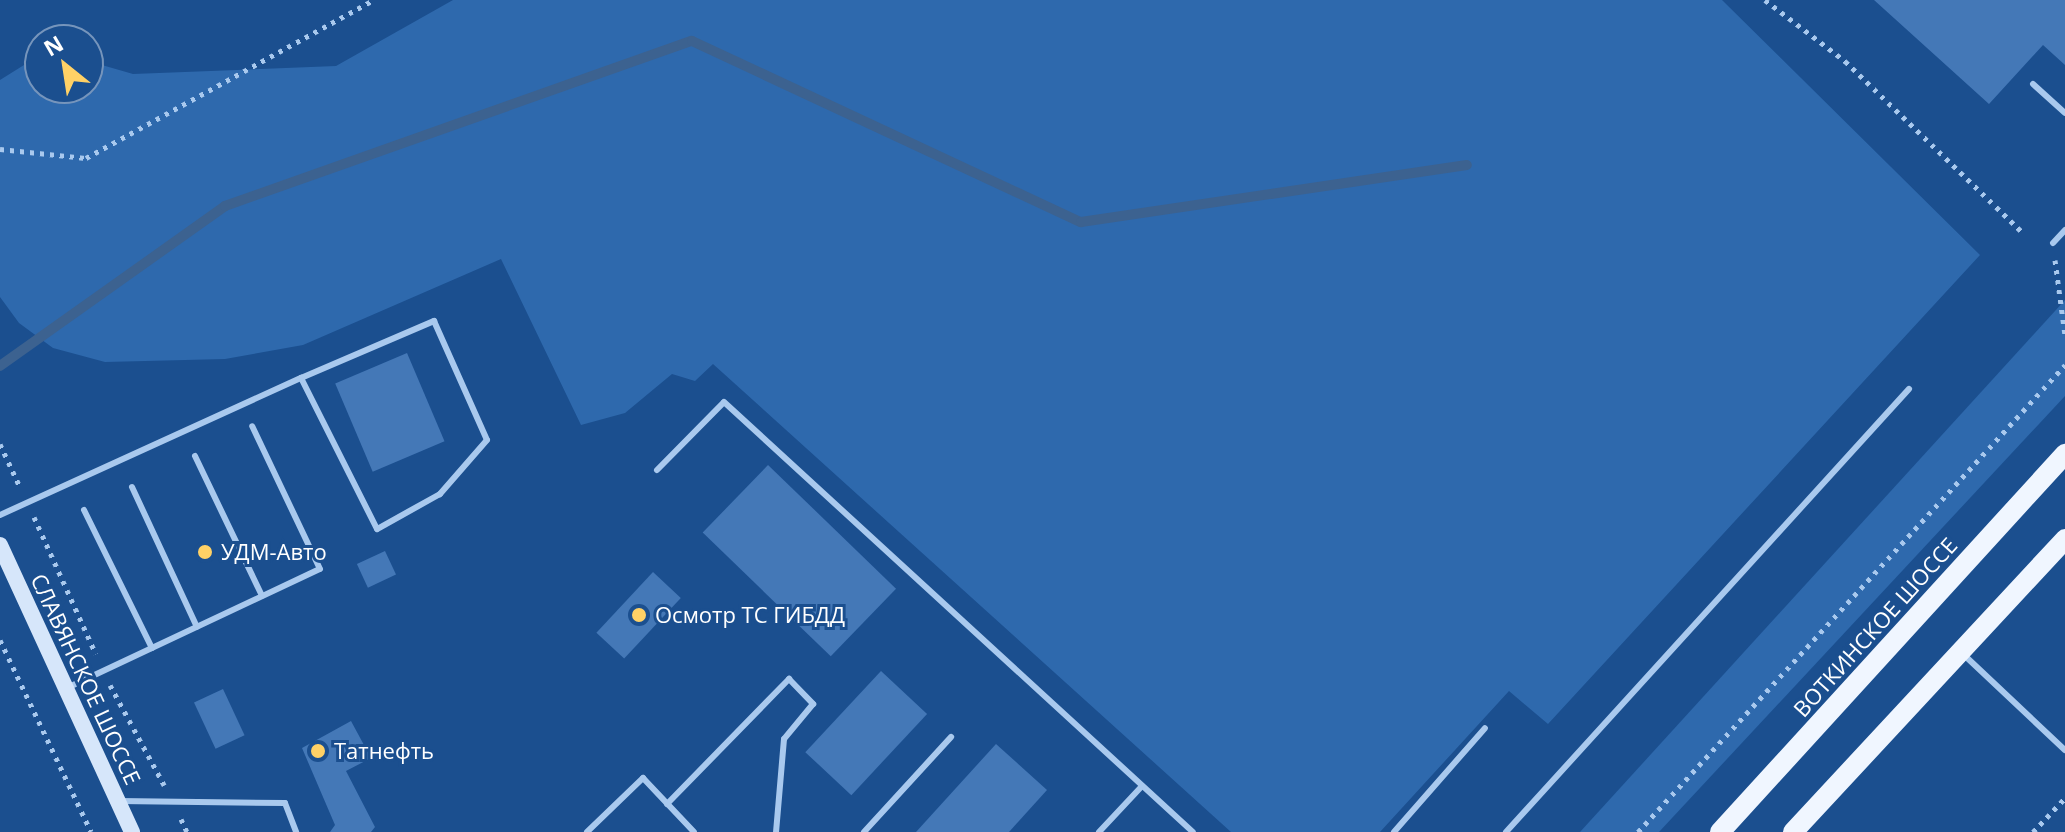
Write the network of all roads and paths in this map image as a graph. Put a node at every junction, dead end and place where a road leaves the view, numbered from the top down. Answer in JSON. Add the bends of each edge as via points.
{"nodes":[{"id":1,"x":373,"y":0,"type":"edge"},
{"id":2,"x":1765,"y":0,"type":"edge"},
{"id":3,"x":2033,"y":84,"type":"dead end"},
{"id":4,"x":2065,"y":113,"type":"edge"},
{"id":5,"x":0,"y":149,"type":"edge"},
{"id":6,"x":2065,"y":230,"type":"edge"},
{"id":7,"x":2022,"y":232,"type":"dead end"},
{"id":8,"x":2053,"y":243,"type":"joint"},
{"id":9,"x":2065,"y":335,"type":"edge"},
{"id":10,"x":2065,"y":365,"type":"edge"},
{"id":11,"x":301,"y":378,"type":"junction"},
{"id":12,"x":1909,"y":389,"type":"dead end"},
{"id":13,"x":252,"y":426,"type":"dead end"},
{"id":14,"x":0,"y":444,"type":"edge"},
{"id":15,"x":2065,"y":454,"type":"edge"},
{"id":16,"x":195,"y":456,"type":"dead end"},
{"id":17,"x":657,"y":470,"type":"dead end"},
{"id":18,"x":132,"y":487,"type":"dead end"},
{"id":19,"x":27,"y":502,"type":"junction"},
{"id":20,"x":84,"y":510,"type":"dead end"},
{"id":21,"x":0,"y":515,"type":"edge"},
{"id":22,"x":2065,"y":539,"type":"edge"},
{"id":23,"x":0,"y":545,"type":"edge"},
{"id":24,"x":262,"y":596,"type":"junction"},
{"id":25,"x":197,"y":627,"type":"junction"},
{"id":26,"x":0,"y":640,"type":"edge"},
{"id":27,"x":152,"y":648,"type":"junction"},
{"id":28,"x":1961,"y":652,"type":"junction"},
{"id":29,"x":104,"y":670,"type":"junction"},
{"id":30,"x":66,"y":689,"type":"junction"},
{"id":31,"x":1485,"y":728,"type":"dead end"},
{"id":32,"x":951,"y":737,"type":"dead end"},
{"id":33,"x":2065,"y":750,"type":"edge"},
{"id":34,"x":1142,"y":786,"type":"junction"},
{"id":35,"x":2065,"y":798,"type":"edge"},
{"id":36,"x":117,"y":801,"type":"junction"},
{"id":37,"x":173,"y":801,"type":"junction"},
{"id":38,"x":667,"y":804,"type":"junction"},
{"id":39,"x":91,"y":832,"type":"edge"},
{"id":40,"x":132,"y":832,"type":"edge"},
{"id":41,"x":187,"y":832,"type":"edge"},
{"id":42,"x":296,"y":832,"type":"edge"},
{"id":43,"x":587,"y":832,"type":"edge"},
{"id":44,"x":694,"y":832,"type":"edge"},
{"id":45,"x":776,"y":832,"type":"edge"},
{"id":46,"x":864,"y":832,"type":"edge"},
{"id":47,"x":1099,"y":832,"type":"edge"},
{"id":48,"x":1193,"y":832,"type":"edge"},
{"id":49,"x":1394,"y":832,"type":"edge"},
{"id":50,"x":1506,"y":832,"type":"edge"},
{"id":51,"x":1638,"y":832,"type":"edge"},
{"id":52,"x":1720,"y":832,"type":"edge"},
{"id":53,"x":1793,"y":832,"type":"edge"},
{"id":54,"x":2033,"y":832,"type":"edge"}],
"edges":[{"from":1,"to":5,"type":"path","via":[[86,158]]},
{"from":2,"to":7,"type":"path","via":[[1845,61]]},
{"from":3,"to":4,"type":"lane"},
{"from":6,"to":8,"type":"lane"},
{"from":8,"to":9,"type":"path"},
{"from":10,"to":51,"type":"path"},
{"from":11,"to":11,"type":"lane","via":[[434,321],[487,440],[440,494],[377,529]]},
{"from":11,"to":19,"type":"lane"},
{"from":12,"to":50,"type":"lane"},
{"from":13,"to":24,"type":"lane","via":[[320,569]]},
{"from":14,"to":19,"type":"path"},
{"from":15,"to":52,"type":"main road","name":"ВОТКИНСКОЕ ШОССЕ"},
{"from":16,"to":24,"type":"lane"},
{"from":17,"to":34,"type":"lane","via":[[724,402]]},
{"from":18,"to":25,"type":"lane"},
{"from":19,"to":21,"type":"lane"},
{"from":19,"to":29,"type":"path"},
{"from":20,"to":27,"type":"lane"},
{"from":22,"to":28,"type":"main road"},
{"from":23,"to":30,"type":"main road","name":"СЛАВЯНСКОЕ ШОССЕ"},
{"from":24,"to":25,"type":"lane"},
{"from":25,"to":27,"type":"lane"},
{"from":26,"to":39,"type":"path"},
{"from":27,"to":29,"type":"lane"},
{"from":28,"to":33,"type":"lane"},
{"from":28,"to":53,"type":"main road"},
{"from":29,"to":30,"type":"lane"},
{"from":29,"to":37,"type":"path"},
{"from":30,"to":36,"type":"main road","name":"СЛАВЯНСКОЕ ШОССЕ"},
{"from":31,"to":49,"type":"lane"},
{"from":32,"to":46,"type":"lane"},
{"from":34,"to":47,"type":"lane"},
{"from":34,"to":48,"type":"lane"},
{"from":35,"to":54,"type":"path"},
{"from":36,"to":37,"type":"lane"},
{"from":36,"to":40,"type":"main road","name":"СЛАВЯНСКОЕ ШОССЕ"},
{"from":37,"to":41,"type":"path"},
{"from":37,"to":42,"type":"lane","via":[[285,803]]},
{"from":38,"to":43,"type":"lane","via":[[643,778]]},
{"from":38,"to":44,"type":"lane"},
{"from":38,"to":45,"type":"lane","via":[[789,679],[813,704],[784,739]]}]}
